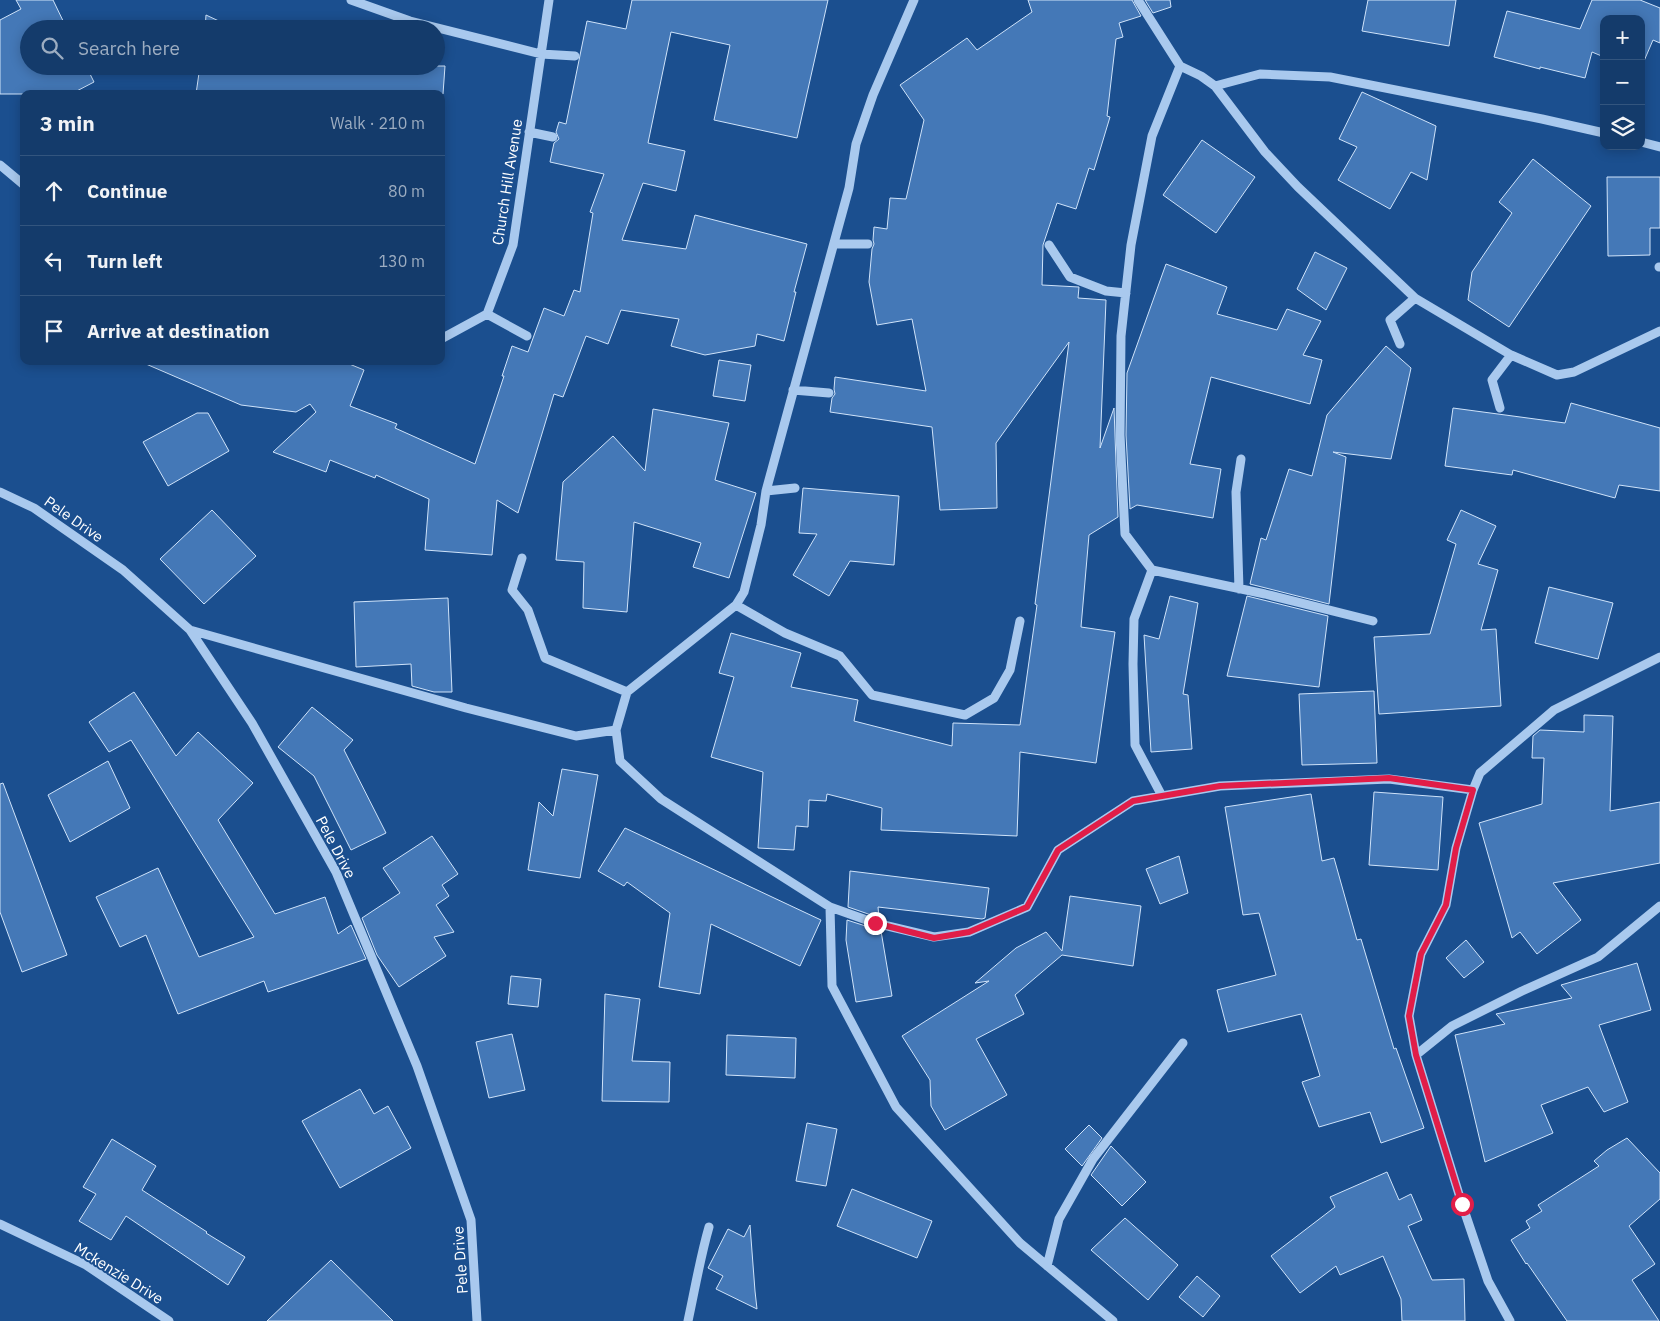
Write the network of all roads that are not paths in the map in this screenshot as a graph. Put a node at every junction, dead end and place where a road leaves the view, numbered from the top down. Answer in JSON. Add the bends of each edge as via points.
{"nodes":[{"id":1,"x":351,"y":0,"type":"edge"},
{"id":2,"x":549,"y":0,"type":"edge"},
{"id":3,"x":914,"y":0,"type":"edge"},
{"id":4,"x":1138,"y":0,"type":"edge"},
{"id":5,"x":407,"y":20,"type":"edge"},
{"id":6,"x":445,"y":30,"type":"edge"},
{"id":7,"x":541,"y":54,"type":"junction"},
{"id":8,"x":575,"y":56,"type":"dead end"},
{"id":9,"x":1180,"y":66,"type":"junction"},
{"id":10,"x":1215,"y":86,"type":"junction"},
{"id":11,"x":529,"y":132,"type":"junction"},
{"id":12,"x":1600,"y":132,"type":"edge"},
{"id":13,"x":553,"y":137,"type":"dead end"},
{"id":14,"x":1645,"y":143,"type":"edge"},
{"id":15,"x":1660,"y":147,"type":"edge"},
{"id":16,"x":0,"y":165,"type":"edge"},
{"id":17,"x":20,"y":182,"type":"edge"},
{"id":18,"x":834,"y":244,"type":"junction"},
{"id":19,"x":868,"y":244,"type":"dead end"},
{"id":20,"x":1048,"y":245,"type":"dead end"},
{"id":21,"x":1126,"y":293,"type":"junction"},
{"id":22,"x":1415,"y":298,"type":"junction"},
{"id":23,"x":487,"y":314,"type":"junction"},
{"id":24,"x":1660,"y":331,"type":"edge"},
{"id":25,"x":527,"y":336,"type":"dead end"},
{"id":26,"x":445,"y":337,"type":"edge"},
{"id":27,"x":1400,"y":344,"type":"dead end"},
{"id":28,"x":1512,"y":354,"type":"junction"},
{"id":29,"x":793,"y":390,"type":"junction"},
{"id":30,"x":829,"y":393,"type":"dead end"},
{"id":31,"x":1500,"y":408,"type":"dead end"},
{"id":32,"x":1241,"y":460,"type":"dead end"},
{"id":33,"x":795,"y":488,"type":"dead end"},
{"id":34,"x":766,"y":491,"type":"junction"},
{"id":35,"x":0,"y":492,"type":"edge"},
{"id":36,"x":522,"y":558,"type":"dead end"},
{"id":37,"x":1152,"y":570,"type":"junction"},
{"id":38,"x":1240,"y":589,"type":"junction"},
{"id":39,"x":736,"y":605,"type":"junction"},
{"id":40,"x":1020,"y":621,"type":"dead end"},
{"id":41,"x":1373,"y":621,"type":"dead end"},
{"id":42,"x":190,"y":630,"type":"junction"},
{"id":43,"x":1660,"y":657,"type":"edge"},
{"id":44,"x":627,"y":692,"type":"junction"},
{"id":45,"x":616,"y":730,"type":"junction"},
{"id":46,"x":1473,"y":790,"type":"junction"},
{"id":47,"x":1162,"y":796,"type":"junction"},
{"id":48,"x":1660,"y":906,"type":"edge"},
{"id":49,"x":830,"y":907,"type":"junction"},
{"id":50,"x":1183,"y":1043,"type":"dead end"},
{"id":51,"x":1416,"y":1055,"type":"junction"},
{"id":52,"x":0,"y":1224,"type":"edge"},
{"id":53,"x":709,"y":1227,"type":"dead end"},
{"id":54,"x":1047,"y":1266,"type":"junction"},
{"id":55,"x":170,"y":1321,"type":"edge"},
{"id":56,"x":477,"y":1321,"type":"edge"},
{"id":57,"x":688,"y":1321,"type":"edge"},
{"id":58,"x":1113,"y":1321,"type":"edge"},
{"id":59,"x":1510,"y":1321,"type":"edge"}],
"edges":[{"from":1,"to":5,"type":"street"},
{"from":2,"to":7,"type":"street","name":"Church Hill Avenue"},
{"from":3,"to":18,"type":"street","via":[[873,95],[856,144],[849,188]]},
{"from":4,"to":9,"type":"street"},
{"from":6,"to":7,"type":"street"},
{"from":7,"to":8,"type":"street"},
{"from":7,"to":11,"type":"street","name":"Church Hill Avenue"},
{"from":9,"to":10,"type":"street"},
{"from":9,"to":21,"type":"street","via":[[1152,136],[1131,245]]},
{"from":10,"to":12,"type":"street","via":[[1260,74],[1330,77]]},
{"from":10,"to":22,"type":"street","via":[[1265,152],[1298,187]]},
{"from":11,"to":13,"type":"street"},
{"from":11,"to":23,"type":"street","name":"Church Hill Avenue","via":[[513,245]]},
{"from":14,"to":15,"type":"street"},
{"from":16,"to":17,"type":"street"},
{"from":18,"to":19,"type":"street"},
{"from":18,"to":29,"type":"street"},
{"from":20,"to":21,"type":"street","via":[[1070,277],[1106,291]]},
{"from":21,"to":37,"type":"street","via":[[1121,336],[1120,403],[1125,534]]},
{"from":22,"to":27,"type":"street","via":[[1390,320]]},
{"from":22,"to":28,"type":"street"},
{"from":23,"to":25,"type":"street"},
{"from":23,"to":26,"type":"street"},
{"from":24,"to":28,"type":"street","via":[[1574,372],[1557,374]]},
{"from":28,"to":31,"type":"street","via":[[1492,380]]},
{"from":29,"to":30,"type":"street"},
{"from":29,"to":34,"type":"street"},
{"from":32,"to":38,"type":"street","via":[[1236,492]]},
{"from":33,"to":34,"type":"street"},
{"from":34,"to":39,"type":"street","via":[[744,592]]},
{"from":35,"to":42,"type":"street","name":"Pele Drive","via":[[34,508],[123,570]]},
{"from":36,"to":44,"type":"street","via":[[512,590],[528,610],[545,658]]},
{"from":37,"to":38,"type":"street"},
{"from":37,"to":47,"type":"street","via":[[1134,619],[1135,745]]},
{"from":38,"to":41,"type":"street"},
{"from":39,"to":40,"type":"street","via":[[785,633],[840,656],[872,695],[965,715],[994,698],[1010,670]]},
{"from":39,"to":44,"type":"street"},
{"from":42,"to":45,"type":"street","via":[[576,736]]},
{"from":42,"to":56,"type":"street","name":"Pele Drive","via":[[252,723],[336,872],[413,1057],[472,1220]]},
{"from":43,"to":46,"type":"street","via":[[1554,710],[1480,773]]},
{"from":44,"to":45,"type":"street"},
{"from":45,"to":49,"type":"street","via":[[620,762],[661,798]]},
{"from":46,"to":47,"type":"street","via":[[1389,778],[1220,786]]},
{"from":46,"to":51,"type":"street","via":[[1456,848],[1446,905],[1421,954],[1409,1016]]},
{"from":47,"to":49,"type":"street","via":[[1133,801],[1058,850],[1027,907],[969,932],[934,938]]},
{"from":48,"to":51,"type":"street","via":[[1598,957],[1452,1026]]},
{"from":49,"to":54,"type":"street","via":[[832,986],[896,1107],[1020,1243]]},
{"from":50,"to":54,"type":"street","via":[[1093,1159],[1060,1219]]},
{"from":51,"to":59,"type":"street","via":[[1486,1272]]},
{"from":52,"to":55,"type":"street","name":"Mckenzie Drive","via":[[86,1265]]},
{"from":53,"to":57,"type":"street"},
{"from":54,"to":58,"type":"street"}]}
